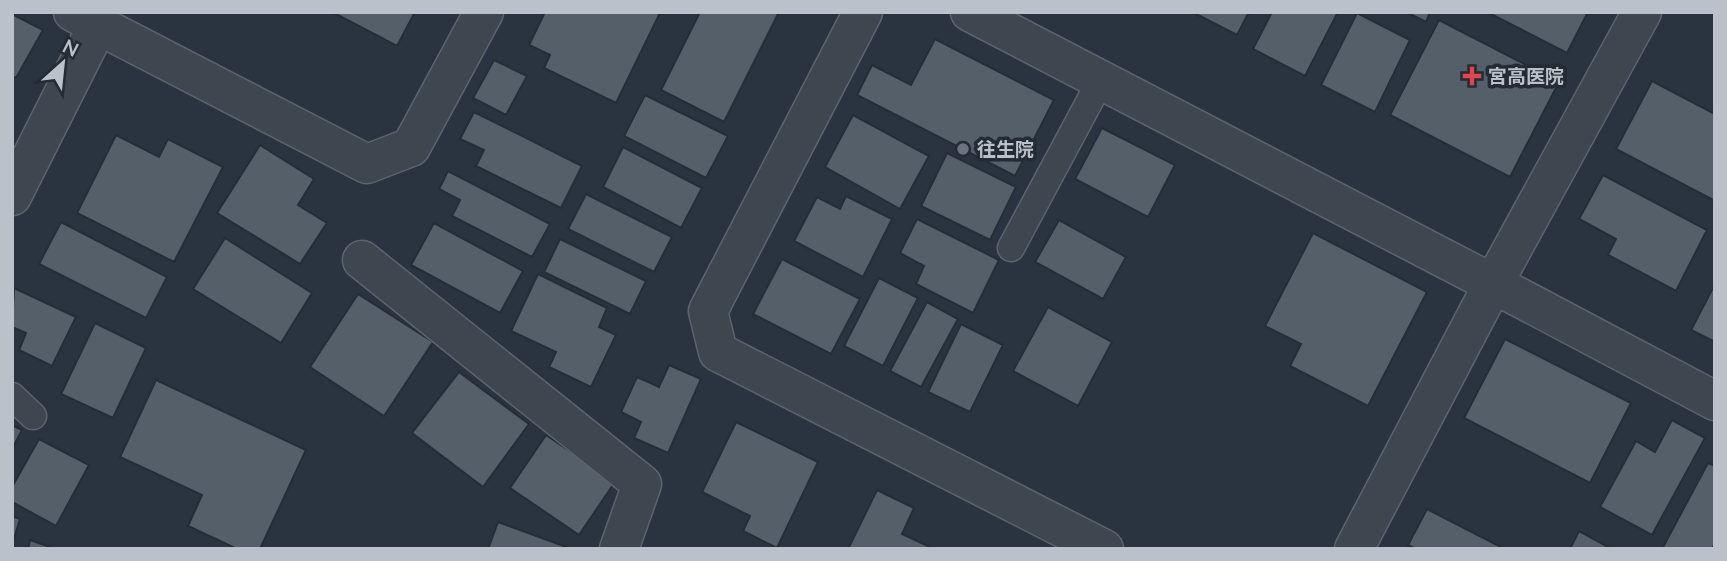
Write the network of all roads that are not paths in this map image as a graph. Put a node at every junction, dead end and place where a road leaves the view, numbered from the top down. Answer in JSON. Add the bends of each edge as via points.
{"nodes":[{"id":1,"x":484,"y":12,"type":"edge"},
{"id":2,"x":863,"y":12,"type":"edge"},
{"id":3,"x":970,"y":12,"type":"edge"},
{"id":4,"x":1642,"y":12,"type":"edge"},
{"id":5,"x":85,"y":19,"type":"edge"},
{"id":6,"x":1101,"y":80,"type":"junction"},
{"id":7,"x":12,"y":196,"type":"edge"},
{"id":8,"x":1011,"y":248,"type":"dead end"},
{"id":9,"x":362,"y":260,"type":"dead end"},
{"id":10,"x":1493,"y":284,"type":"junction"},
{"id":11,"x":12,"y":396,"type":"edge"},
{"id":12,"x":1715,"y":401,"type":"edge"},
{"id":13,"x":33,"y":416,"type":"dead end"},
{"id":14,"x":619,"y":549,"type":"edge"},
{"id":15,"x":1104,"y":549,"type":"edge"},
{"id":16,"x":1354,"y":549,"type":"edge"}],
"edges":[{"from":1,"to":5,"type":"street","via":[[411,147],[367,164]]},
{"from":2,"to":15,"type":"street","via":[[708,311],[718,352]]},
{"from":3,"to":6,"type":"street"},
{"from":4,"to":10,"type":"street"},
{"from":5,"to":7,"type":"street"},
{"from":6,"to":8,"type":"lane"},
{"from":6,"to":10,"type":"street"},
{"from":9,"to":14,"type":"street","via":[[642,484]]},
{"from":10,"to":12,"type":"street"},
{"from":10,"to":16,"type":"street"},
{"from":11,"to":13,"type":"lane"}]}
